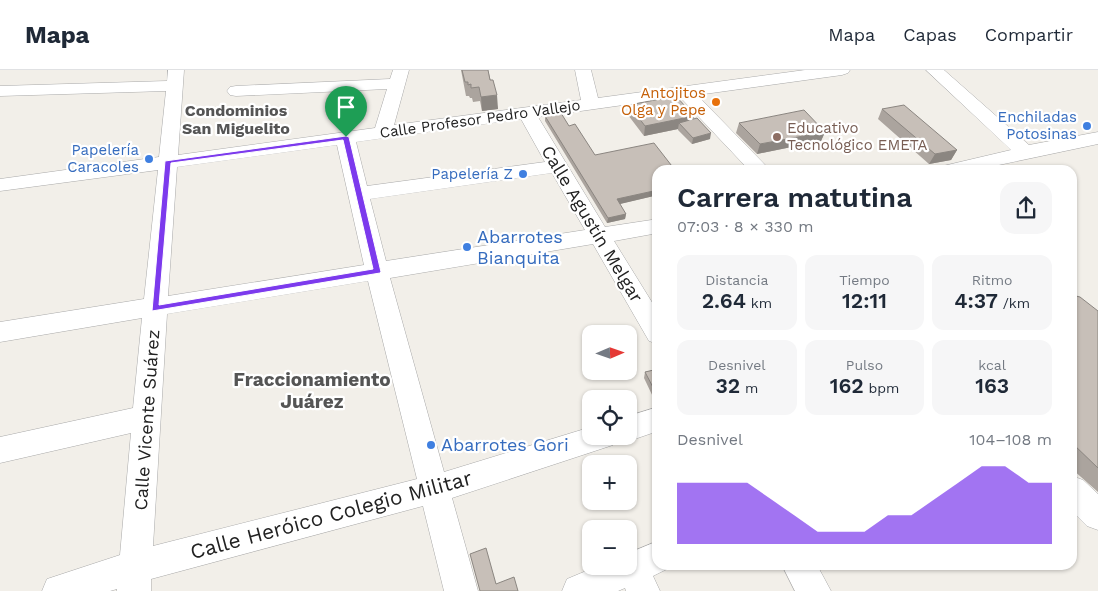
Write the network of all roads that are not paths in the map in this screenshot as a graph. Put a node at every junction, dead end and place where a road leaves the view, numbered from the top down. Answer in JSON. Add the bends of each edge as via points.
{"nodes":[{"id":1,"x":583,"y":70,"type":"edge"},
{"id":2,"x":842,"y":70,"type":"edge"},
{"id":3,"x":934,"y":70,"type":"edge"},
{"id":4,"x":773,"y":74,"type":"edge"},
{"id":5,"x":398,"y":77,"type":"edge"},
{"id":6,"x":176,"y":78,"type":"edge"},
{"id":7,"x":0,"y":91,"type":"edge"},
{"id":8,"x":236,"y":91,"type":"dead end"},
{"id":9,"x":684,"y":92,"type":"junction"},
{"id":10,"x":590,"y":104,"type":"junction"},
{"id":11,"x":526,"y":114,"type":"junction"},
{"id":12,"x":384,"y":132,"type":"junction"},
{"id":13,"x":346,"y":137,"type":"junction"},
{"id":14,"x":1098,"y":138,"type":"edge"},
{"id":15,"x":1025,"y":152,"type":"junction"},
{"id":16,"x":168,"y":162,"type":"junction"},
{"id":17,"x":755,"y":165,"type":"edge"},
{"id":18,"x":971,"y":165,"type":"edge"},
{"id":19,"x":557,"y":166,"type":"junction"},
{"id":20,"x":0,"y":185,"type":"edge"},
{"id":21,"x":360,"y":194,"type":"junction"},
{"id":22,"x":652,"y":227,"type":"edge"},
{"id":23,"x":598,"y":234,"type":"junction"},
{"id":24,"x":377,"y":272,"type":"junction"},
{"id":25,"x":155,"y":309,"type":"junction"},
{"id":26,"x":652,"y":324,"type":"edge"},
{"id":27,"x":1,"y":335,"type":"edge"},
{"id":28,"x":146,"y":418,"type":"junction"},
{"id":29,"x":652,"y":421,"type":"edge"},
{"id":30,"x":637,"y":426,"type":"edge"},
{"id":31,"x":582,"y":443,"type":"edge"},
{"id":32,"x":0,"y":450,"type":"edge"},
{"id":33,"x":435,"y":489,"type":"junction"},
{"id":34,"x":1077,"y":495,"type":"edge"},
{"id":35,"x":1098,"y":515,"type":"edge"},
{"id":36,"x":801,"y":570,"type":"edge"},
{"id":37,"x":644,"y":572,"type":"edge"},
{"id":38,"x":135,"y":578,"type":"edge"},
{"id":39,"x":59,"y":591,"type":"edge"},
{"id":40,"x":461,"y":591,"type":"edge"},
{"id":41,"x":580,"y":591,"type":"edge"},
{"id":42,"x":814,"y":591,"type":"edge"}],
"edges":[{"from":1,"to":10,"type":"street"},
{"from":2,"to":4,"type":"street","name":"Calle Profesor Pedro Vallejo"},
{"from":3,"to":15,"type":"street"},
{"from":4,"to":9,"type":"street","name":"Calle Profesor Pedro Vallejo"},
{"from":5,"to":8,"type":"street"},
{"from":5,"to":12,"type":"street"},
{"from":6,"to":7,"type":"street"},
{"from":6,"to":16,"type":"street","name":"Calle Vicente Suárez"},
{"from":9,"to":10,"type":"street","name":"Calle Profesor Pedro Vallejo"},
{"from":9,"to":17,"type":"street"},
{"from":10,"to":11,"type":"street","name":"Calle Profesor Pedro Vallejo"},
{"from":11,"to":12,"type":"street","name":"Calle Profesor Pedro Vallejo"},
{"from":11,"to":19,"type":"street","name":"Calle Agustín Melgar"},
{"from":12,"to":13,"type":"street","name":"Calle Profesor Pedro Vallejo"},
{"from":13,"to":16,"type":"street","name":"Calle Profesor Pedro Vallejo"},
{"from":13,"to":21,"type":"street"},
{"from":14,"to":15,"type":"street"},
{"from":15,"to":18,"type":"street"},
{"from":16,"to":20,"type":"street","name":"Calle Profesor Pedro Vallejo"},
{"from":16,"to":25,"type":"street","name":"Calle Vicente Suárez"},
{"from":19,"to":21,"type":"street"},
{"from":19,"to":23,"type":"street","name":"Calle Agustín Melgar"},
{"from":21,"to":24,"type":"street"},
{"from":22,"to":23,"type":"street"},
{"from":23,"to":24,"type":"street"},
{"from":23,"to":26,"type":"street","name":"Calle Agustín Melgar"},
{"from":24,"to":25,"type":"street"},
{"from":24,"to":33,"type":"street"},
{"from":25,"to":27,"type":"street"},
{"from":25,"to":28,"type":"street","name":"Calle Vicente Suárez"},
{"from":28,"to":32,"type":"street"},
{"from":28,"to":38,"type":"street","name":"Calle Vicente Suárez"},
{"from":29,"to":30,"type":"street"},
{"from":31,"to":33,"type":"street","name":"Calle Heróico Colegio Militar"},
{"from":33,"to":38,"type":"street","name":"Calle Heróico Colegio Militar"},
{"from":33,"to":40,"type":"street"},
{"from":34,"to":35,"type":"street"},
{"from":36,"to":42,"type":"street"},
{"from":37,"to":41,"type":"street"},
{"from":38,"to":39,"type":"street","name":"Calle Heróico Colegio Militar"}]}
